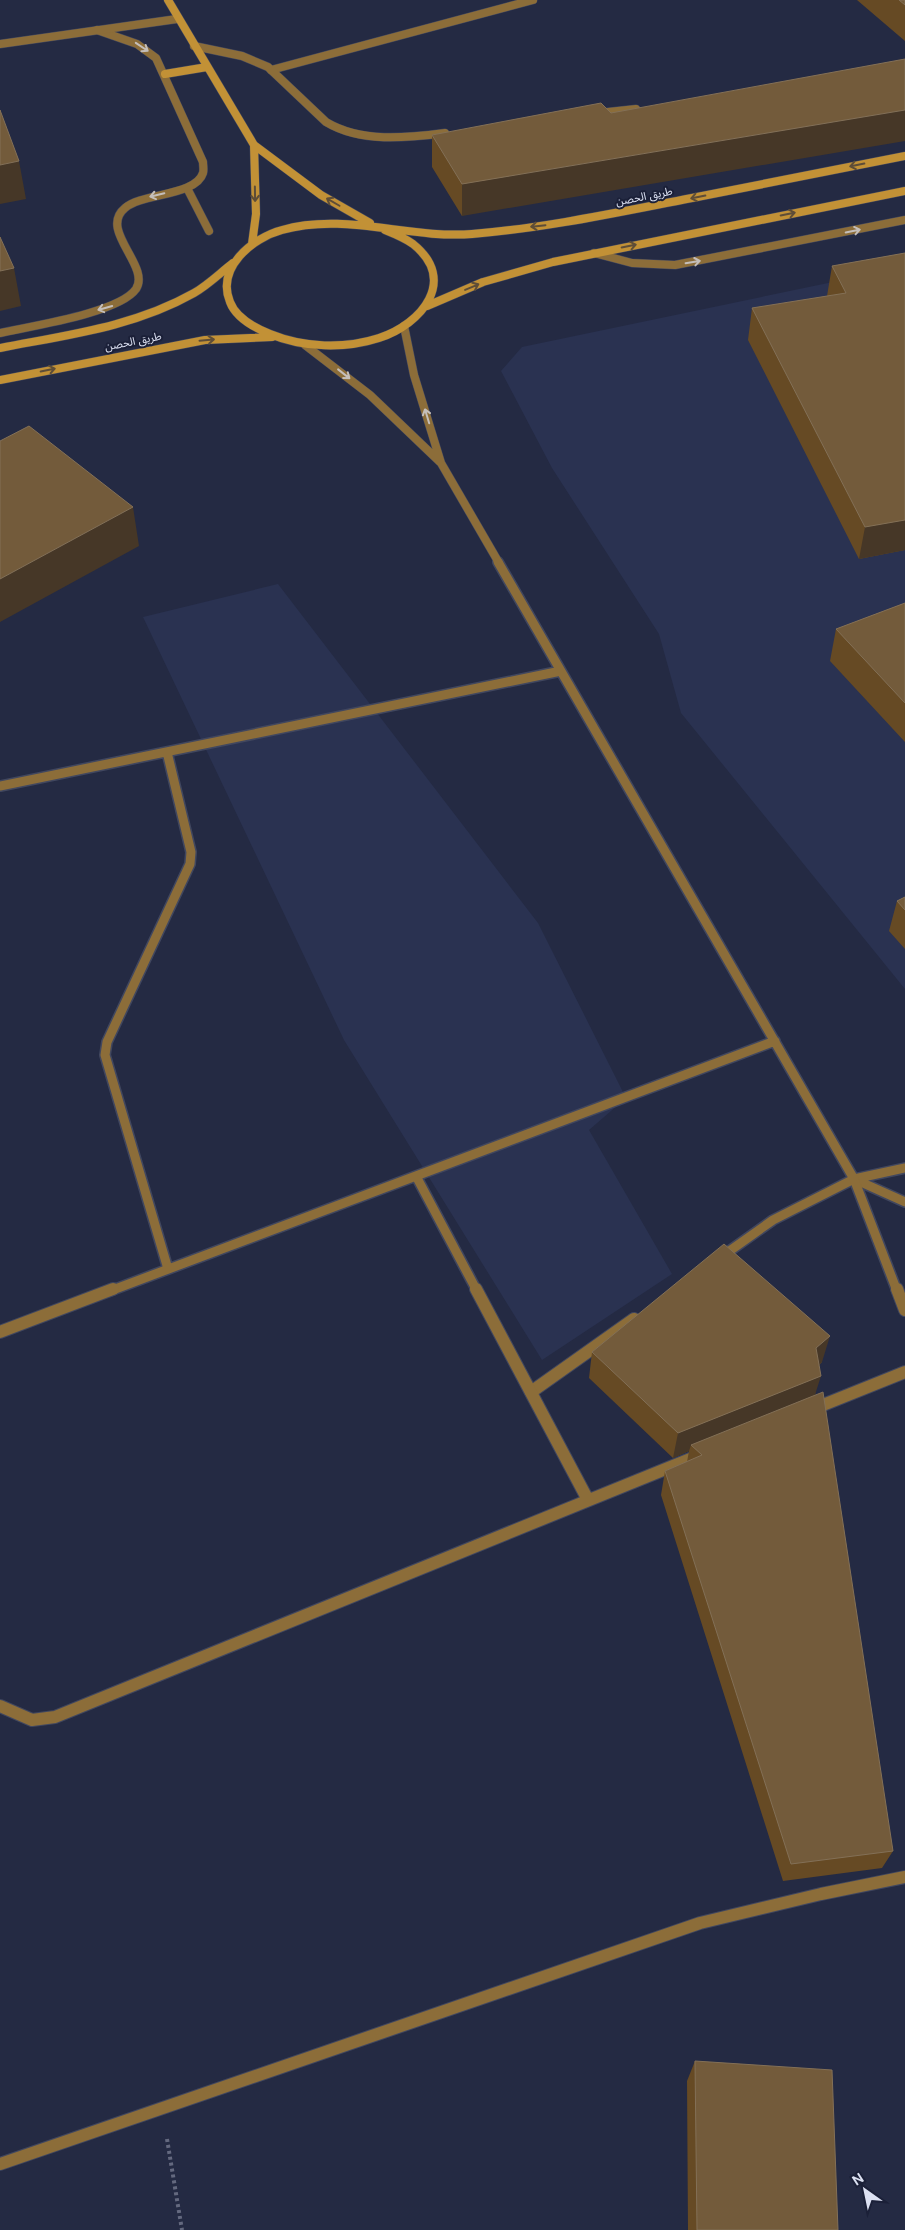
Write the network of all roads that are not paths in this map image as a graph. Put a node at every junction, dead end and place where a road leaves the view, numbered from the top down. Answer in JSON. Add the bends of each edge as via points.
{"nodes":[{"id":1,"x":168,"y":0,"type":"edge"},
{"id":2,"x":533,"y":0,"type":"edge"},
{"id":3,"x":177,"y":19,"type":"junction"},
{"id":4,"x":96,"y":30,"type":"junction"},
{"id":5,"x":0,"y":44,"type":"edge"},
{"id":6,"x":194,"y":46,"type":"junction"},
{"id":7,"x":207,"y":67,"type":"junction"},
{"id":8,"x":271,"y":70,"type":"junction"},
{"id":9,"x":165,"y":74,"type":"junction"},
{"id":10,"x":642,"y":108,"type":"edge"},
{"id":11,"x":593,"y":114,"type":"edge"},
{"id":12,"x":456,"y":132,"type":"edge"},
{"id":13,"x":254,"y":145,"type":"junction"},
{"id":14,"x":905,"y":156,"type":"edge"},
{"id":15,"x":187,"y":188,"type":"junction"},
{"id":16,"x":905,"y":191,"type":"edge"},
{"id":17,"x":905,"y":220,"type":"edge"},
{"id":18,"x":375,"y":226,"type":"junction"},
{"id":19,"x":385,"y":230,"type":"junction"},
{"id":20,"x":209,"y":232,"type":"dead end"},
{"id":21,"x":252,"y":244,"type":"junction"},
{"id":22,"x":594,"y":253,"type":"junction"},
{"id":23,"x":234,"y":262,"type":"junction"},
{"id":24,"x":427,"y":306,"type":"junction"},
{"id":25,"x":404,"y":326,"type":"junction"},
{"id":26,"x":0,"y":332,"type":"edge"},
{"id":27,"x":272,"y":337,"type":"junction"},
{"id":28,"x":305,"y":344,"type":"junction"},
{"id":29,"x":0,"y":348,"type":"edge"},
{"id":30,"x":0,"y":380,"type":"edge"},
{"id":31,"x":441,"y":463,"type":"junction"},
{"id":32,"x":561,"y":671,"type":"junction"},
{"id":33,"x":167,"y":752,"type":"junction"},
{"id":34,"x":0,"y":786,"type":"edge"},
{"id":35,"x":774,"y":1041,"type":"junction"},
{"id":36,"x":905,"y":1168,"type":"edge"},
{"id":37,"x":416,"y":1176,"type":"junction"},
{"id":38,"x":854,"y":1180,"type":"junction"},
{"id":39,"x":905,"y":1202,"type":"edge"},
{"id":40,"x":709,"y":1266,"type":"edge"},
{"id":41,"x":168,"y":1269,"type":"junction"},
{"id":42,"x":905,"y":1310,"type":"edge"},
{"id":43,"x":644,"y":1312,"type":"edge"},
{"id":44,"x":0,"y":1332,"type":"edge"},
{"id":45,"x":905,"y":1372,"type":"edge"},
{"id":46,"x":531,"y":1392,"type":"junction"},
{"id":47,"x":806,"y":1412,"type":"edge"},
{"id":48,"x":715,"y":1449,"type":"edge"},
{"id":49,"x":588,"y":1500,"type":"junction"},
{"id":50,"x":0,"y":1706,"type":"edge"},
{"id":51,"x":905,"y":1878,"type":"edge"},
{"id":52,"x":0,"y":2164,"type":"edge"}],
"edges":[{"from":1,"to":3,"type":"street"},
{"from":2,"to":8,"type":"street"},
{"from":3,"to":4,"type":"street"},
{"from":3,"to":6,"type":"street"},
{"from":4,"to":5,"type":"street"},
{"from":4,"to":9,"type":"street","one_way":true,"via":[[137,44],[156,58]]},
{"from":6,"to":7,"type":"street"},
{"from":6,"to":8,"type":"street","via":[[254,61]]},
{"from":7,"to":9,"type":"street"},
{"from":7,"to":13,"type":"street"},
{"from":8,"to":12,"type":"street","via":[[328,124],[347,132],[400,138]]},
{"from":9,"to":15,"type":"street","via":[[205,168],[204,176]]},
{"from":10,"to":11,"type":"street"},
{"from":18,"to":13,"type":"street","one_way":true,"via":[[322,195]]},
{"from":13,"to":21,"type":"street","one_way":true,"via":[[256,214]]},
{"from":14,"to":19,"type":"street","name":"طريق الحصن","one_way":true,"via":[[554,225],[467,234]]},
{"from":15,"to":20,"type":"street"},
{"from":15,"to":26,"type":"street","one_way":true,"via":[[136,201],[119,214],[119,230],[138,275],[139,285],[133,295],[104,309]]},
{"from":22,"to":16,"type":"street","one_way":true},
{"from":22,"to":17,"type":"street","one_way":true,"via":[[632,263],[674,265]]},
{"from":18,"to":19,"type":"street"},
{"from":18,"to":21,"type":"street","via":[[343,222],[310,223],[278,231]]},
{"from":19,"to":24,"type":"street","via":[[413,243],[430,262],[436,284]]},
{"from":21,"to":23,"type":"street"},
{"from":24,"to":22,"type":"street","one_way":true,"via":[[482,282]]},
{"from":23,"to":27,"type":"street","via":[[226,282],[230,303],[246,322]]},
{"from":23,"to":29,"type":"street","name":"طريق الحصن","via":[[194,293],[159,310],[119,324]]},
{"from":24,"to":25,"type":"street"},
{"from":25,"to":28,"type":"street","via":[[375,339],[341,345]]},
{"from":31,"to":25,"type":"street","one_way":true,"via":[[414,375]]},
{"from":27,"to":28,"type":"street"},
{"from":30,"to":27,"type":"street","name":"طريق الحصن","one_way":true,"via":[[206,340]]},
{"from":28,"to":31,"type":"street","one_way":true,"via":[[370,395]]},
{"from":31,"to":32,"type":"street"},
{"from":32,"to":33,"type":"street"},
{"from":32,"to":35,"type":"street"},
{"from":33,"to":34,"type":"street"},
{"from":33,"to":41,"type":"street","via":[[191,852],[190,864],[107,1042],[105,1055]]},
{"from":35,"to":37,"type":"street"},
{"from":35,"to":38,"type":"street"},
{"from":36,"to":38,"type":"street"},
{"from":37,"to":41,"type":"street"},
{"from":37,"to":46,"type":"street"},
{"from":38,"to":39,"type":"street"},
{"from":38,"to":40,"type":"street","via":[[773,1220]]},
{"from":38,"to":42,"type":"street"},
{"from":41,"to":44,"type":"street"},
{"from":43,"to":46,"type":"street"},
{"from":45,"to":47,"type":"street"},
{"from":46,"to":49,"type":"street"},
{"from":48,"to":49,"type":"street"},
{"from":49,"to":50,"type":"street","via":[[55,1718],[32,1720]]},
{"from":51,"to":52,"type":"street","via":[[821,1894],[700,1924]]}]}
